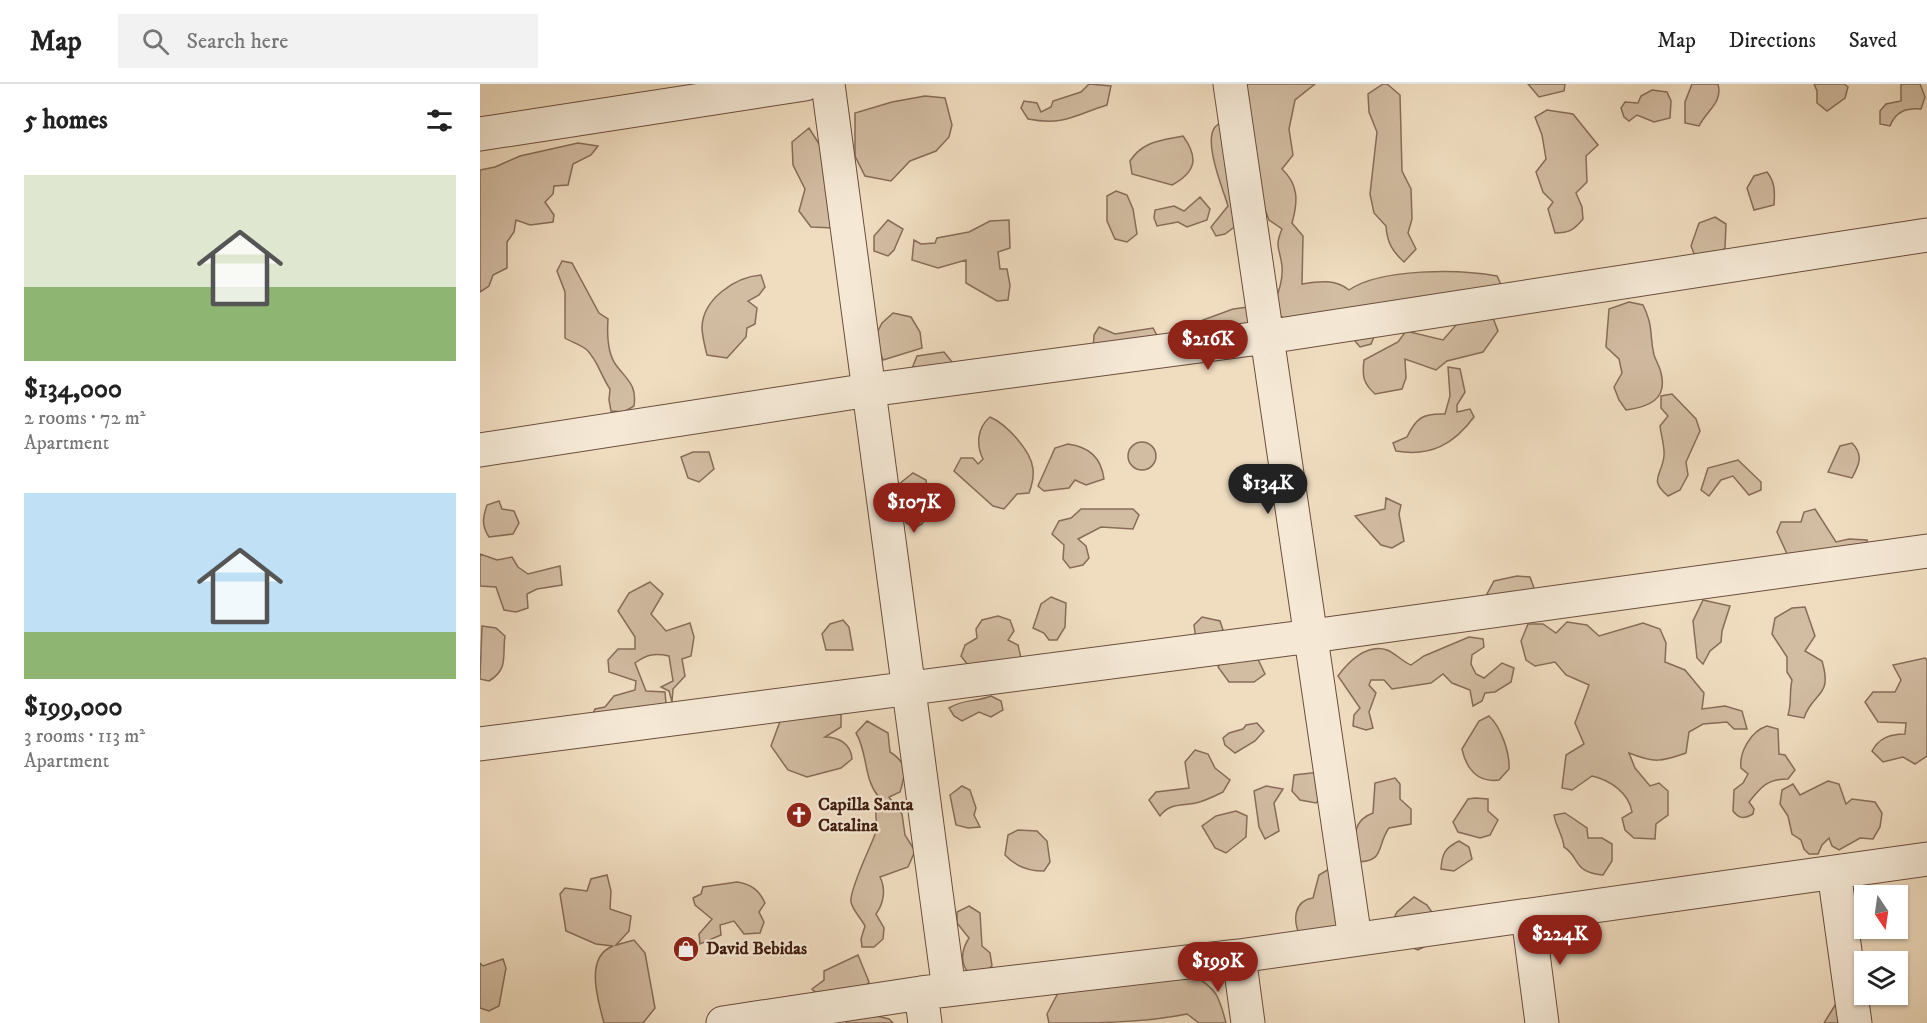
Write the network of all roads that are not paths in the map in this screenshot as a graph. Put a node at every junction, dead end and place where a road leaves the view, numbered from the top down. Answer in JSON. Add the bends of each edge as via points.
{"nodes":[{"id":1,"x":805,"y":84,"type":"edge"},
{"id":2,"x":828,"y":84,"type":"edge"},
{"id":3,"x":1230,"y":84,"type":"edge"},
{"id":4,"x":480,"y":134,"type":"edge"},
{"id":5,"x":1927,"y":235,"type":"edge"},
{"id":6,"x":1267,"y":337,"type":"junction"},
{"id":7,"x":869,"y":390,"type":"junction"},
{"id":8,"x":480,"y":450,"type":"edge"},
{"id":9,"x":1927,"y":551,"type":"edge"},
{"id":10,"x":1312,"y":636,"type":"junction"},
{"id":11,"x":909,"y":687,"type":"junction"},
{"id":12,"x":480,"y":744,"type":"edge"},
{"id":13,"x":1927,"y":859,"type":"edge"},
{"id":14,"x":1834,"y":872,"type":"junction"},
{"id":15,"x":1528,"y":916,"type":"junction"},
{"id":16,"x":1355,"y":939,"type":"junction"},
{"id":17,"x":1239,"y":956,"type":"junction"},
{"id":18,"x":931,"y":1002,"type":"edge"},
{"id":19,"x":723,"y":1023,"type":"edge"},
{"id":20,"x":1248,"y":1023,"type":"edge"},
{"id":21,"x":1542,"y":1023,"type":"edge"},
{"id":22,"x":1855,"y":1023,"type":"edge"}],
"edges":[{"from":1,"to":4,"type":"street"},
{"from":2,"to":7,"type":"street"},
{"from":3,"to":6,"type":"street"},
{"from":5,"to":6,"type":"street"},
{"from":6,"to":7,"type":"street"},
{"from":6,"to":10,"type":"street"},
{"from":7,"to":8,"type":"street"},
{"from":7,"to":11,"type":"street"},
{"from":9,"to":10,"type":"street"},
{"from":10,"to":11,"type":"street"},
{"from":10,"to":16,"type":"street"},
{"from":11,"to":12,"type":"street"},
{"from":11,"to":18,"type":"street"},
{"from":13,"to":14,"type":"street"},
{"from":14,"to":15,"type":"street"},
{"from":14,"to":22,"type":"street"},
{"from":15,"to":16,"type":"street"},
{"from":15,"to":21,"type":"street"},
{"from":16,"to":17,"type":"street"},
{"from":17,"to":18,"type":"street"},
{"from":17,"to":20,"type":"street"},
{"from":18,"to":19,"type":"street"}]}
